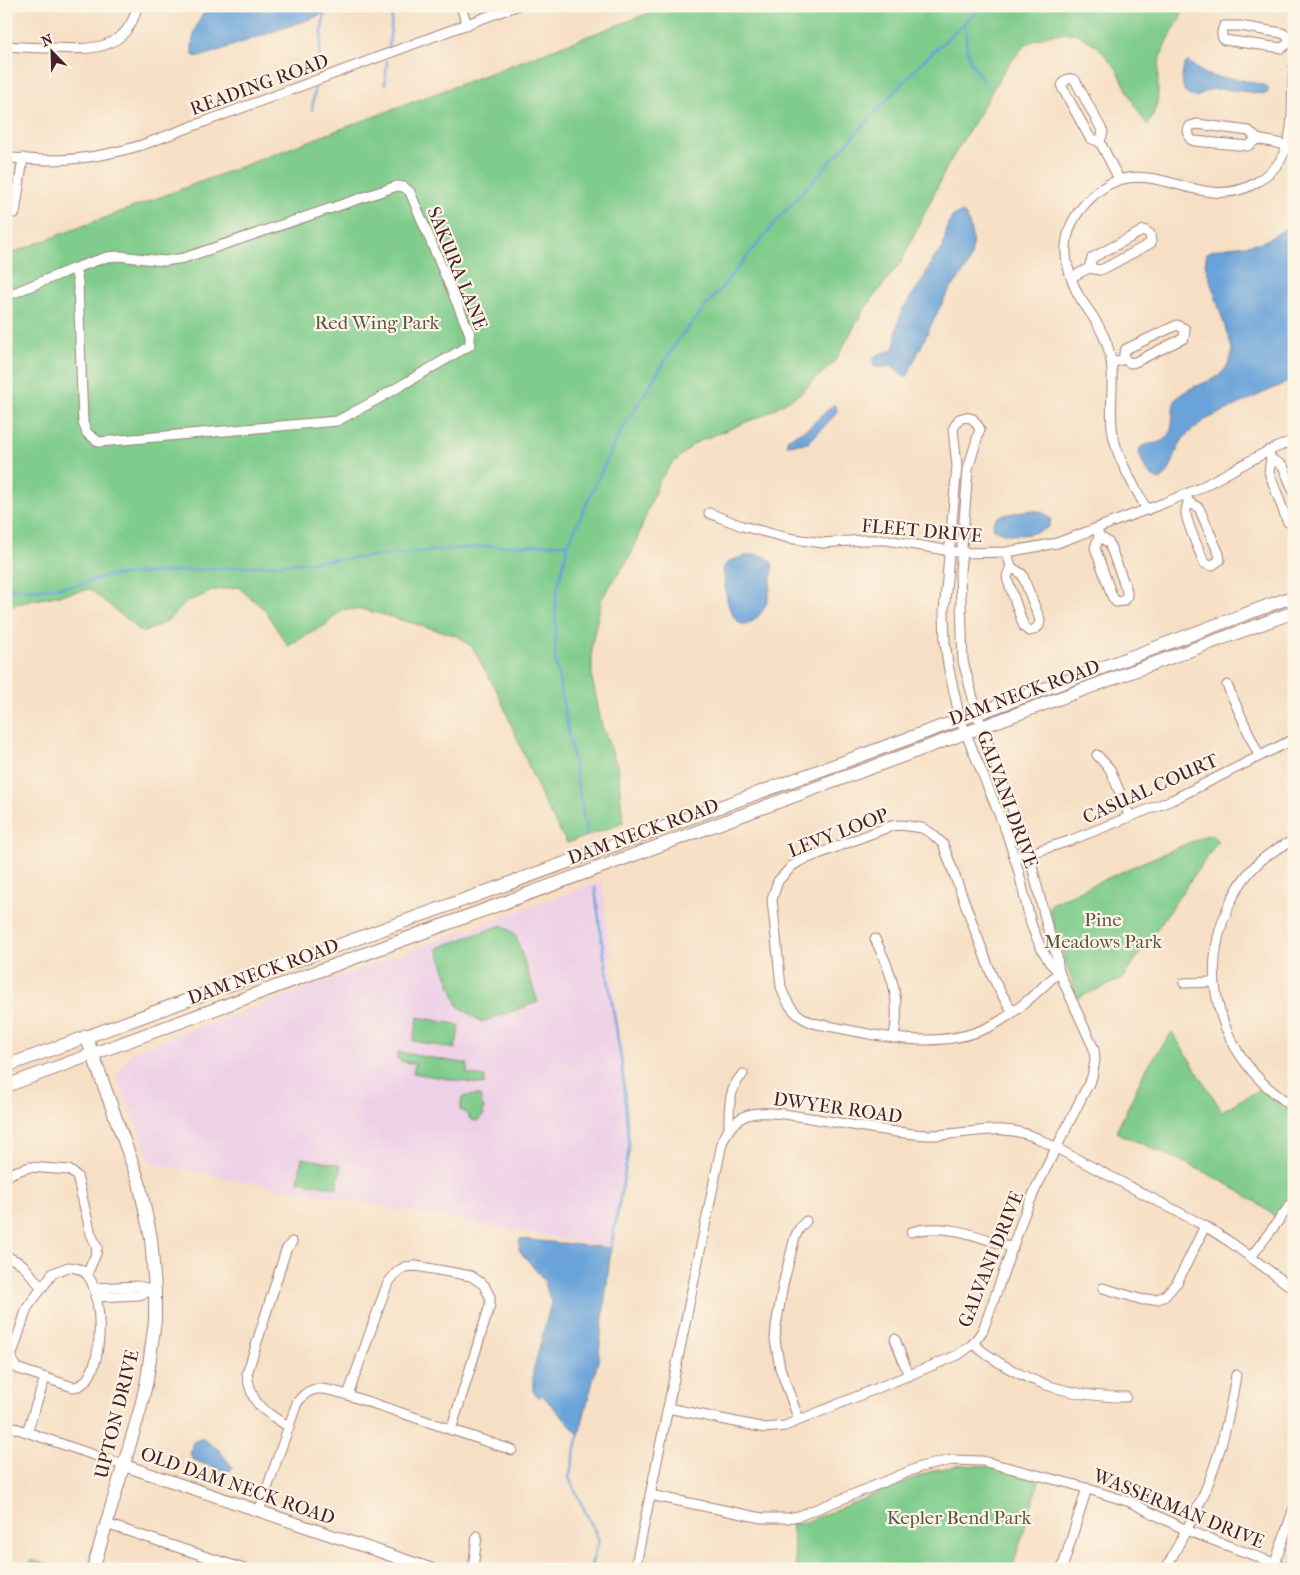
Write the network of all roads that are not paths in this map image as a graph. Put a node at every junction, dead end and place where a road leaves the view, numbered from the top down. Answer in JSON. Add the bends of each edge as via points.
{"nodes":[{"id":1,"x":137,"y":6,"type":"edge"},
{"id":2,"x":461,"y":6,"type":"edge"},
{"id":3,"x":516,"y":6,"type":"edge"},
{"id":4,"x":467,"y":24,"type":"junction"},
{"id":5,"x":1292,"y":42,"type":"edge"},
{"id":6,"x":6,"y":46,"type":"edge"},
{"id":7,"x":1294,"y":66,"type":"edge"},
{"id":8,"x":1257,"y":139,"type":"junction"},
{"id":9,"x":1100,"y":142,"type":"junction"},
{"id":10,"x":1287,"y":145,"type":"junction"},
{"id":11,"x":6,"y":158,"type":"edge"},
{"id":12,"x":22,"y":158,"type":"junction"},
{"id":13,"x":1119,"y":179,"type":"junction"},
{"id":14,"x":15,"y":213,"type":"dead end"},
{"id":15,"x":75,"y":268,"type":"junction"},
{"id":16,"x":1089,"y":268,"type":"junction"},
{"id":17,"x":1072,"y":277,"type":"junction"},
{"id":18,"x":6,"y":296,"type":"edge"},
{"id":19,"x":1124,"y":359,"type":"junction"},
{"id":20,"x":1112,"y":363,"type":"junction"},
{"id":21,"x":1294,"y":440,"type":"edge"},
{"id":22,"x":1270,"y":455,"type":"junction"},
{"id":23,"x":1294,"y":492,"type":"edge"},
{"id":24,"x":1187,"y":498,"type":"junction"},
{"id":25,"x":1148,"y":510,"type":"junction"},
{"id":26,"x":709,"y":513,"type":"dead end"},
{"id":27,"x":1294,"y":524,"type":"edge"},
{"id":28,"x":1098,"y":533,"type":"junction"},
{"id":29,"x":949,"y":551,"type":"junction"},
{"id":30,"x":1007,"y":552,"type":"junction"},
{"id":31,"x":962,"y":553,"type":"junction"},
{"id":32,"x":1011,"y":567,"type":"junction"},
{"id":33,"x":1294,"y":596,"type":"edge"},
{"id":34,"x":1294,"y":612,"type":"edge"},
{"id":35,"x":1227,"y":685,"type":"dead end"},
{"id":36,"x":977,"y":713,"type":"junction"},
{"id":37,"x":960,"y":719,"type":"junction"},
{"id":38,"x":982,"y":727,"type":"junction"},
{"id":39,"x":966,"y":733,"type":"junction"},
{"id":40,"x":1294,"y":739,"type":"edge"},
{"id":41,"x":1098,"y":755,"type":"dead end"},
{"id":42,"x":1259,"y":756,"type":"junction"},
{"id":43,"x":1130,"y":818,"type":"junction"},
{"id":44,"x":1294,"y":841,"type":"edge"},
{"id":45,"x":1029,"y":854,"type":"junction"},
{"id":46,"x":1015,"y":858,"type":"junction"},
{"id":47,"x":369,"y":933,"type":"junction"},
{"id":48,"x":874,"y":939,"type":"dead end"},
{"id":49,"x":374,"y":950,"type":"junction"},
{"id":50,"x":1059,"y":972,"type":"junction"},
{"id":51,"x":1214,"y":982,"type":"junction"},
{"id":52,"x":1184,"y":983,"type":"dead end"},
{"id":53,"x":1013,"y":1012,"type":"junction"},
{"id":54,"x":86,"y":1036,"type":"junction"},
{"id":55,"x":894,"y":1037,"type":"junction"},
{"id":56,"x":92,"y":1053,"type":"junction"},
{"id":57,"x":6,"y":1066,"type":"edge"},
{"id":58,"x":743,"y":1074,"type":"dead end"},
{"id":59,"x":6,"y":1086,"type":"edge"},
{"id":60,"x":1294,"y":1108,"type":"edge"},
{"id":61,"x":729,"y":1129,"type":"junction"},
{"id":62,"x":1056,"y":1148,"type":"junction"},
{"id":63,"x":6,"y":1177,"type":"edge"},
{"id":64,"x":1294,"y":1200,"type":"edge"},
{"id":65,"x":806,"y":1221,"type":"dead end"},
{"id":66,"x":1205,"y":1226,"type":"junction"},
{"id":67,"x":911,"y":1232,"type":"dead end"},
{"id":68,"x":292,"y":1242,"type":"dead end"},
{"id":69,"x":1012,"y":1248,"type":"junction"},
{"id":70,"x":6,"y":1256,"type":"edge"},
{"id":71,"x":1251,"y":1257,"type":"junction"},
{"id":72,"x":87,"y":1274,"type":"junction"},
{"id":73,"x":42,"y":1288,"type":"junction"},
{"id":74,"x":1103,"y":1288,"type":"dead end"},
{"id":75,"x":1294,"y":1289,"type":"edge"},
{"id":76,"x":155,"y":1290,"type":"junction"},
{"id":77,"x":95,"y":1292,"type":"junction"},
{"id":78,"x":895,"y":1339,"type":"dead end"},
{"id":79,"x":973,"y":1344,"type":"junction"},
{"id":80,"x":1236,"y":1375,"type":"dead end"},
{"id":81,"x":909,"y":1376,"type":"junction"},
{"id":82,"x":45,"y":1378,"type":"junction"},
{"id":83,"x":348,"y":1395,"type":"junction"},
{"id":84,"x":1126,"y":1397,"type":"dead end"},
{"id":85,"x":668,"y":1408,"type":"junction"},
{"id":86,"x":799,"y":1420,"type":"junction"},
{"id":87,"x":6,"y":1425,"type":"edge"},
{"id":88,"x":289,"y":1427,"type":"junction"},
{"id":89,"x":451,"y":1430,"type":"junction"},
{"id":90,"x":27,"y":1432,"type":"junction"},
{"id":91,"x":512,"y":1450,"type":"dead end"},
{"id":92,"x":124,"y":1464,"type":"junction"},
{"id":93,"x":1087,"y":1488,"type":"junction"},
{"id":94,"x":650,"y":1495,"type":"junction"},
{"id":95,"x":1294,"y":1508,"type":"edge"},
{"id":96,"x":259,"y":1511,"type":"junction"},
{"id":97,"x":106,"y":1524,"type":"junction"},
{"id":98,"x":1186,"y":1530,"type":"junction"},
{"id":99,"x":477,"y":1536,"type":"dead end"},
{"id":100,"x":1275,"y":1563,"type":"junction"},
{"id":101,"x":93,"y":1569,"type":"edge"},
{"id":102,"x":244,"y":1569,"type":"edge"},
{"id":103,"x":431,"y":1569,"type":"edge"},
{"id":104,"x":473,"y":1569,"type":"edge"},
{"id":105,"x":636,"y":1569,"type":"edge"},
{"id":106,"x":1062,"y":1569,"type":"edge"},
{"id":107,"x":1166,"y":1569,"type":"edge"},
{"id":108,"x":1290,"y":1569,"type":"edge"}],
"edges":[{"from":1,"to":6,"type":"street","via":[[126,30],[97,48]]},
{"from":2,"to":4,"type":"street"},
{"from":3,"to":4,"type":"street","name":"READING ROAD"},
{"from":4,"to":12,"type":"street","name":"READING ROAD","via":[[142,145],[76,159]]},
{"from":5,"to":5,"type":"street","via":[[1282,33],[1240,26],[1224,26],[1222,31],[1224,40],[1282,48]]},
{"from":7,"to":10,"type":"street"},
{"from":8,"to":8,"type":"street","via":[[1249,131],[1223,127],[1196,124],[1188,130],[1190,139],[1194,141],[1248,146]]},
{"from":8,"to":10,"type":"street"},
{"from":9,"to":9,"type":"street","via":[[1103,132],[1075,80],[1066,80],[1062,87],[1090,138]]},
{"from":9,"to":13,"type":"street"},
{"from":10,"to":13,"type":"street","via":[[1283,156],[1267,175],[1236,190],[1208,192],[1156,178]]},
{"from":11,"to":12,"type":"street","name":"READING ROAD"},
{"from":12,"to":14,"type":"street"},
{"from":13,"to":17,"type":"street","via":[[1092,195],[1078,211],[1069,230],[1066,253]]},
{"from":15,"to":15,"type":"street","name":"SAKURA LANE","via":[[83,423],[87,433],[99,442],[337,421],[470,345],[470,334],[410,192],[404,187],[397,186],[184,258],[164,261],[107,257]]},
{"from":15,"to":18,"type":"street","name":"SAKURA LANE"},
{"from":16,"to":16,"type":"street","via":[[1105,268],[1151,243],[1150,234],[1144,230],[1092,258]]},
{"from":16,"to":17,"type":"street"},
{"from":17,"to":20,"type":"street","via":[[1077,293],[1102,331]]},
{"from":19,"to":19,"type":"street","via":[[1135,362],[1184,338],[1185,329],[1177,324],[1126,349]]},
{"from":19,"to":20,"type":"street"},
{"from":20,"to":25,"type":"street","via":[[1114,437],[1121,461]]},
{"from":21,"to":22,"type":"street","name":"FLEET DRIVE"},
{"from":22,"to":23,"type":"street","via":[[1283,466]]},
{"from":22,"to":24,"type":"street","name":"FLEET DRIVE"},
{"from":22,"to":27,"type":"street","via":[[1269,472],[1286,518]]},
{"from":24,"to":24,"type":"street","via":[[1186,514],[1204,563],[1211,566],[1218,563],[1219,554],[1200,508]]},
{"from":24,"to":25,"type":"street","name":"FLEET DRIVE"},
{"from":25,"to":28,"type":"street","name":"FLEET DRIVE"},
{"from":26,"to":29,"type":"street","name":"FLEET DRIVE","via":[[788,538],[823,543],[887,540]]},
{"from":28,"to":28,"type":"street","via":[[1095,548],[1114,599],[1123,601],[1127,591],[1109,544]]},
{"from":28,"to":30,"type":"street","name":"FLEET DRIVE"},
{"from":29,"to":31,"type":"street","name":"FLEET DRIVE"},
{"from":29,"to":31,"type":"street","name":"GALVANI DRIVE","via":[[957,466],[953,428],[959,419],[973,419],[980,429],[968,466]]},
{"from":29,"to":37,"type":"street","name":"GALVANI DRIVE","via":[[945,642]]},
{"from":30,"to":31,"type":"street","name":"FLEET DRIVE"},
{"from":30,"to":32,"type":"street"},
{"from":31,"to":36,"type":"street","name":"GALVANI DRIVE","via":[[963,660]]},
{"from":32,"to":32,"type":"street","via":[[1007,576],[1009,586],[1024,627],[1034,630],[1040,620],[1022,574]]},
{"from":33,"to":36,"type":"main road","name":"DAM NECK ROAD"},
{"from":34,"to":38,"type":"main road","name":"DAM NECK ROAD"},
{"from":35,"to":42,"type":"street"},
{"from":36,"to":37,"type":"main road","name":"DAM NECK ROAD"},
{"from":36,"to":38,"type":"street","name":"GALVANI DRIVE"},
{"from":37,"to":39,"type":"street","name":"GALVANI DRIVE"},
{"from":37,"to":47,"type":"main road","name":"DAM NECK ROAD"},
{"from":38,"to":39,"type":"main road","name":"DAM NECK ROAD"},
{"from":38,"to":45,"type":"street","name":"GALVANI DRIVE"},
{"from":39,"to":46,"type":"street","name":"GALVANI DRIVE"},
{"from":39,"to":49,"type":"main road","name":"DAM NECK ROAD"},
{"from":40,"to":42,"type":"street","name":"CASUAL COURT"},
{"from":41,"to":43,"type":"street","via":[[1110,769]]},
{"from":42,"to":43,"type":"street","name":"CASUAL COURT"},
{"from":43,"to":45,"type":"street","name":"CASUAL COURT"},
{"from":44,"to":51,"type":"street","via":[[1262,858],[1236,891],[1220,929]]},
{"from":45,"to":46,"type":"street","name":"CASUAL COURT"},
{"from":45,"to":50,"type":"street","name":"GALVANI DRIVE"},
{"from":46,"to":50,"type":"street","name":"GALVANI DRIVE","via":[[1031,924],[1040,946]]},
{"from":47,"to":49,"type":"main road"},
{"from":47,"to":54,"type":"main road","name":"DAM NECK ROAD"},
{"from":48,"to":55,"type":"street","via":[[887,963],[896,993]]},
{"from":49,"to":56,"type":"main road","name":"DAM NECK ROAD"},
{"from":50,"to":53,"type":"street","name":"LEVY LOOP"},
{"from":50,"to":62,"type":"street","name":"GALVANI DRIVE","via":[[1092,1043],[1095,1060],[1092,1077]]},
{"from":51,"to":52,"type":"street"},
{"from":51,"to":60,"type":"street","via":[[1220,1012],[1243,1058],[1263,1083]]},
{"from":53,"to":55,"type":"street","name":"LEVY LOOP","via":[[985,1029],[955,1038],[920,1040]]},
{"from":53,"to":55,"type":"street","name":"LEVY LOOP","via":[[992,976],[943,844],[922,828],[891,826],[792,866],[778,881],[772,906],[781,987],[793,1011],[813,1023]]},
{"from":54,"to":56,"type":"main road","name":"UPTON DRIVE"},
{"from":54,"to":57,"type":"main road","name":"DAM NECK ROAD"},
{"from":56,"to":59,"type":"main road","name":"DAM NECK ROAD"},
{"from":56,"to":76,"type":"main road","name":"UPTON DRIVE","via":[[139,1182],[151,1238]]},
{"from":58,"to":61,"type":"street","via":[[732,1092]]},
{"from":61,"to":62,"type":"street","name":"DWYER ROAD","via":[[743,1117],[759,1112],[903,1133],[943,1134],[1006,1129],[1030,1135]]},
{"from":61,"to":85,"type":"street","via":[[722,1143]]},
{"from":62,"to":66,"type":"street","name":"DWYER ROAD"},
{"from":62,"to":69,"type":"street","name":"GALVANI DRIVE"},
{"from":63,"to":72,"type":"street","via":[[30,1167],[69,1170],[77,1176],[97,1247]]},
{"from":64,"to":71,"type":"street"},
{"from":65,"to":86,"type":"street","via":[[795,1237],[776,1326],[776,1354]]},
{"from":66,"to":71,"type":"street","name":"DWYER ROAD"},
{"from":66,"to":74,"type":"street","via":[[1178,1281],[1165,1296],[1143,1300]]},
{"from":67,"to":69,"type":"street","via":[[928,1228],[954,1230]]},
{"from":68,"to":88,"type":"street","via":[[286,1250],[247,1374],[250,1392],[261,1409]]},
{"from":69,"to":79,"type":"street","name":"GALVANI DRIVE","via":[[983,1330]]},
{"from":70,"to":73,"type":"street","via":[[22,1264]]},
{"from":71,"to":75,"type":"street","name":"DWYER ROAD"},
{"from":72,"to":73,"type":"street","via":[[76,1268],[62,1268]]},
{"from":72,"to":77,"type":"street"},
{"from":73,"to":82,"type":"street","via":[[24,1314],[12,1360],[16,1368]]},
{"from":76,"to":77,"type":"street","via":[[138,1295]]},
{"from":76,"to":92,"type":"main road","name":"UPTON DRIVE","via":[[155,1321],[147,1380]]},
{"from":77,"to":82,"type":"street","via":[[99,1347],[87,1380],[82,1386],[73,1388]]},
{"from":78,"to":81,"type":"street"},
{"from":79,"to":81,"type":"street","name":"GALVANI DRIVE","via":[[958,1355]]},
{"from":79,"to":84,"type":"street","via":[[997,1362],[1052,1387],[1099,1397]]},
{"from":80,"to":98,"type":"street","via":[[1221,1448]]},
{"from":81,"to":86,"type":"street","name":"GALVANI DRIVE"},
{"from":82,"to":90,"type":"street"},
{"from":83,"to":88,"type":"street","via":[[322,1388],[312,1390],[301,1398]]},
{"from":83,"to":89,"type":"street"},
{"from":83,"to":89,"type":"street","via":[[393,1276],[405,1267],[416,1266],[471,1276],[484,1285],[490,1305]]},
{"from":85,"to":86,"type":"street","name":"GALVANI DRIVE","via":[[765,1428],[785,1426]]},
{"from":85,"to":94,"type":"street"},
{"from":87,"to":90,"type":"street","name":"OLD DAM NECK ROAD"},
{"from":88,"to":96,"type":"street"},
{"from":89,"to":91,"type":"street"},
{"from":90,"to":92,"type":"street","name":"OLD DAM NECK ROAD"},
{"from":92,"to":96,"type":"street","name":"OLD DAM NECK ROAD"},
{"from":92,"to":97,"type":"main road","name":"UPTON DRIVE"},
{"from":93,"to":94,"type":"street","name":"WASSERMAN DRIVE","via":[[1014,1468],[965,1460],[920,1467],[787,1518],[762,1518]]},
{"from":93,"to":98,"type":"street","name":"WASSERMAN DRIVE","via":[[1130,1502]]},
{"from":93,"to":106,"type":"street"},
{"from":94,"to":105,"type":"street"},
{"from":95,"to":100,"type":"street"},
{"from":96,"to":103,"type":"street","name":"OLD DAM NECK ROAD"},
{"from":97,"to":101,"type":"main road","name":"UPTON DRIVE"},
{"from":97,"to":102,"type":"street"},
{"from":98,"to":100,"type":"street","name":"WASSERMAN DRIVE"},
{"from":98,"to":107,"type":"street"},
{"from":99,"to":104,"type":"street"},
{"from":100,"to":108,"type":"street","name":"WASSERMAN DRIVE"}]}
